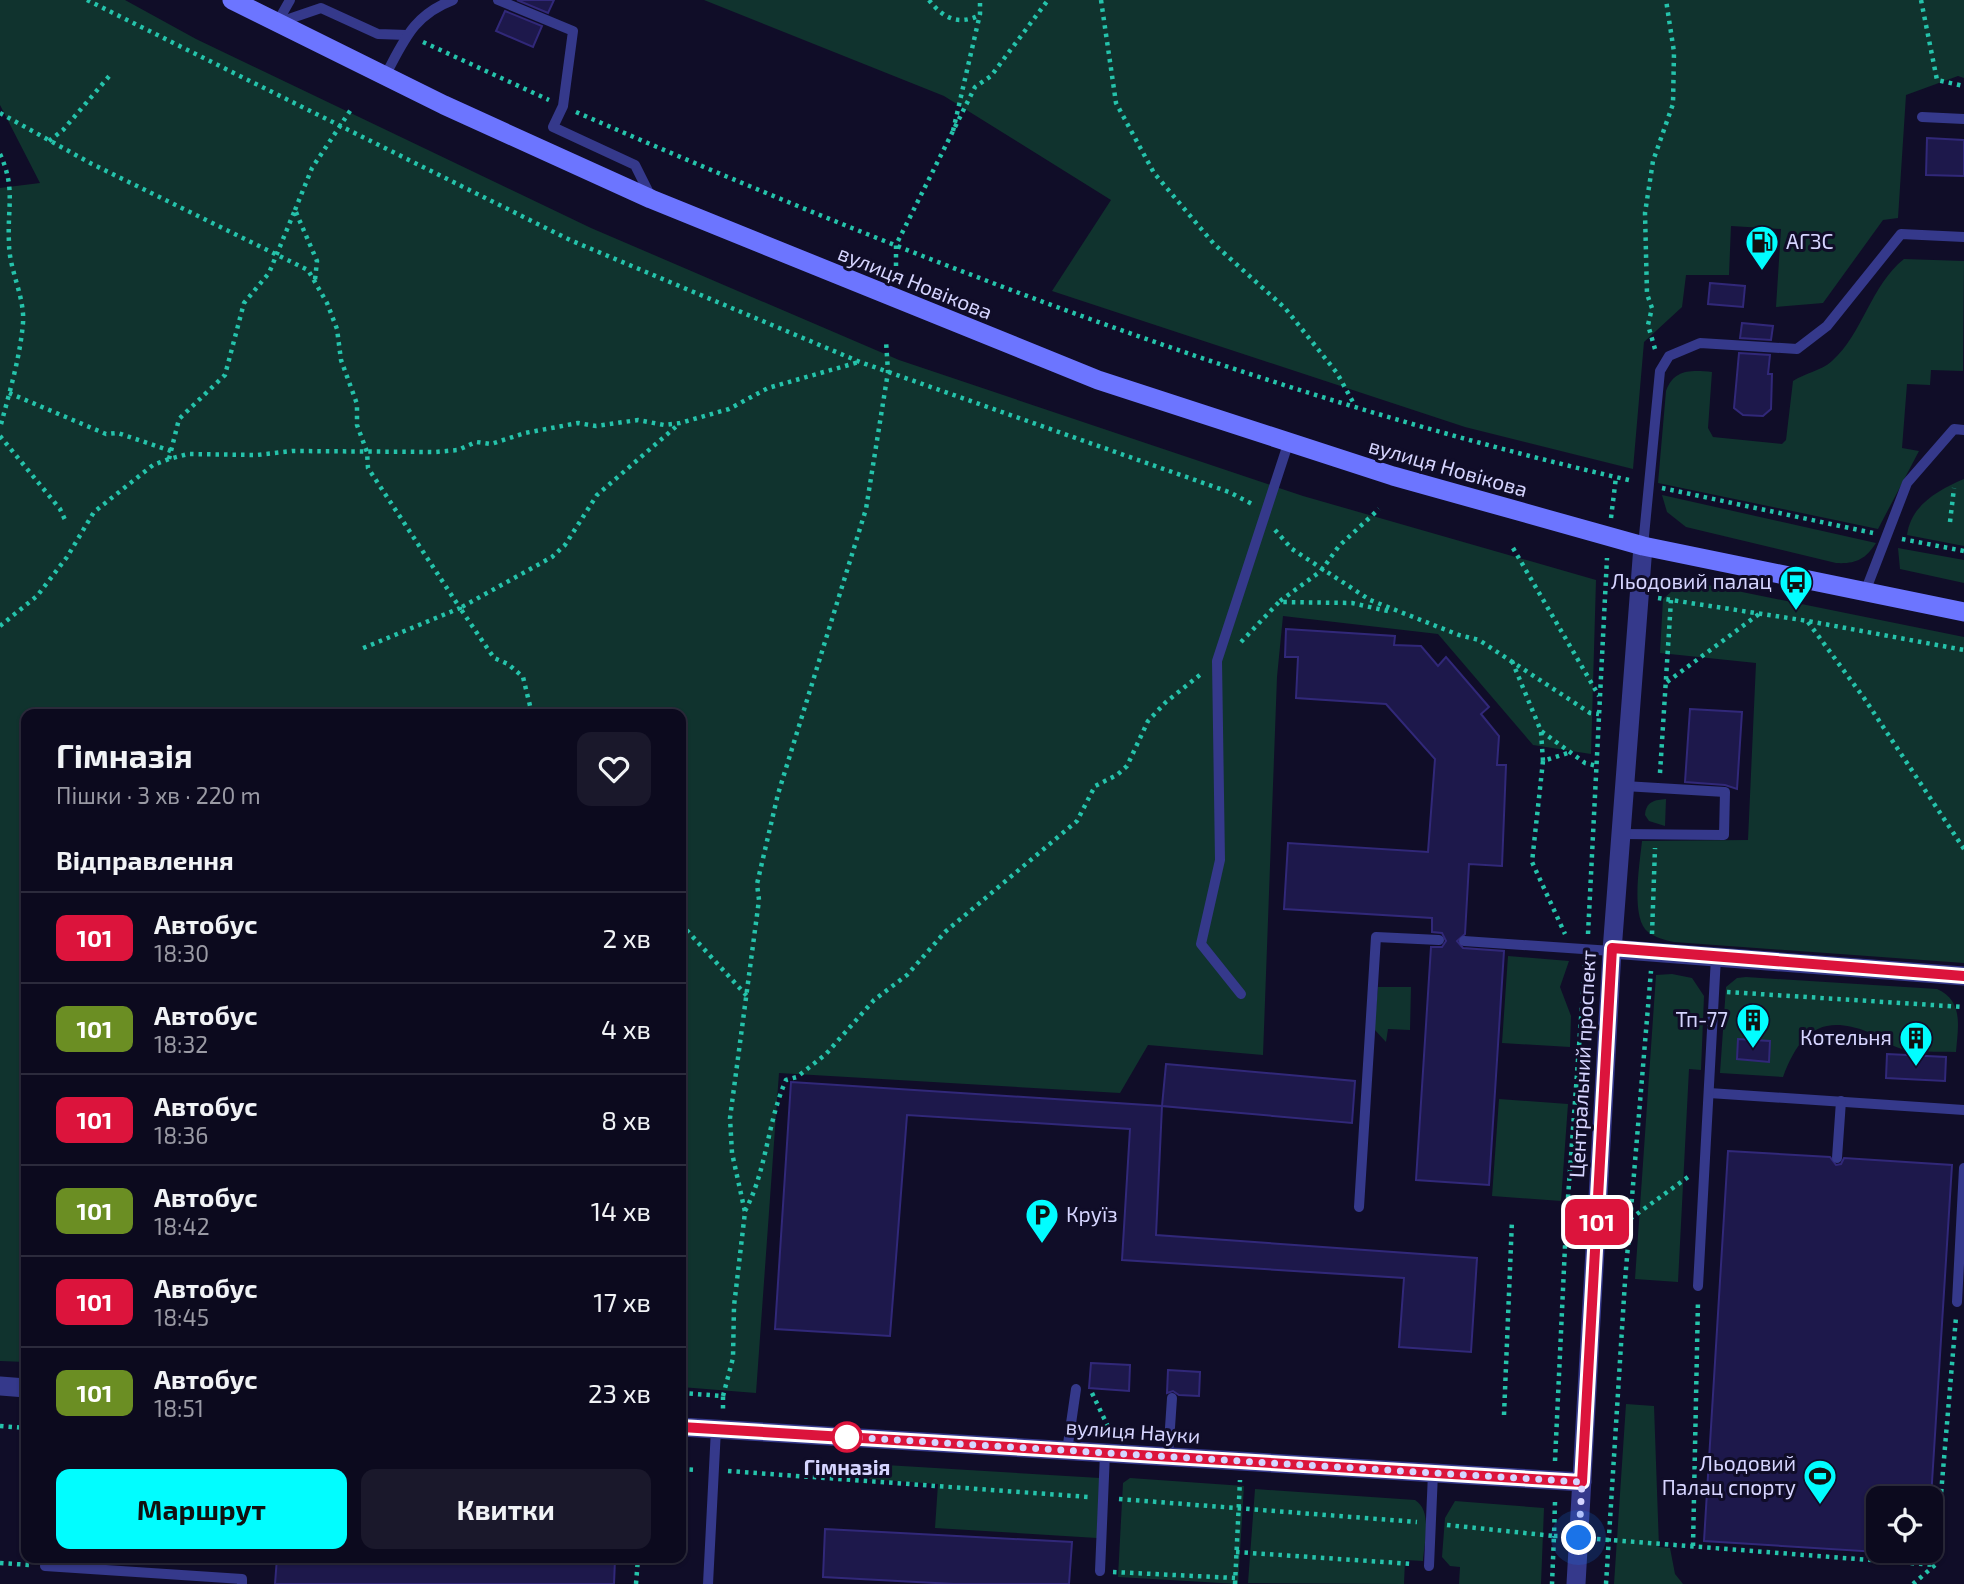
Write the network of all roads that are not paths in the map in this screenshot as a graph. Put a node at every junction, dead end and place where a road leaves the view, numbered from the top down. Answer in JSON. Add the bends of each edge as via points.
{"nodes":[{"id":1,"x":232,"y":0,"type":"edge"},
{"id":2,"x":290,"y":0,"type":"edge"},
{"id":3,"x":453,"y":0,"type":"edge"},
{"id":4,"x":498,"y":0,"type":"edge"},
{"id":5,"x":276,"y":24,"type":"junction"},
{"id":6,"x":407,"y":35,"type":"junction"},
{"id":7,"x":385,"y":76,"type":"junction"},
{"id":8,"x":1922,"y":117,"type":"dead end"},
{"id":9,"x":1964,"y":119,"type":"edge"},
{"id":10,"x":553,"y":127,"type":"junction"},
{"id":11,"x":541,"y":150,"type":"junction"},
{"id":12,"x":652,"y":199,"type":"junction"},
{"id":13,"x":1964,"y":237,"type":"edge"},
{"id":14,"x":1964,"y":430,"type":"edge"},
{"id":15,"x":1288,"y":444,"type":"junction"},
{"id":16,"x":1643,"y":547,"type":"junction"},
{"id":17,"x":1865,"y":592,"type":"junction"},
{"id":18,"x":1964,"y":612,"type":"edge"},
{"id":19,"x":1624,"y":786,"type":"junction"},
{"id":20,"x":1621,"y":834,"type":"junction"},
{"id":21,"x":1439,"y":940,"type":"dead end"},
{"id":22,"x":1464,"y":941,"type":"dead end"},
{"id":23,"x":1612,"y":950,"type":"junction"},
{"id":24,"x":1716,"y":957,"type":"junction"},
{"id":25,"x":1964,"y":976,"type":"edge"},
{"id":26,"x":1241,"y":994,"type":"dead end"},
{"id":27,"x":1709,"y":1093,"type":"junction"},
{"id":28,"x":1841,"y":1101,"type":"junction"},
{"id":29,"x":1964,"y":1110,"type":"edge"},
{"id":30,"x":1837,"y":1158,"type":"dead end"},
{"id":31,"x":1964,"y":1168,"type":"edge"},
{"id":32,"x":1359,"y":1207,"type":"dead end"},
{"id":33,"x":1698,"y":1286,"type":"road end"},
{"id":34,"x":1957,"y":1302,"type":"road end"},
{"id":35,"x":0,"y":1386,"type":"edge"},
{"id":36,"x":21,"y":1388,"type":"edge"},
{"id":37,"x":1075,"y":1390,"type":"road end"},
{"id":38,"x":1172,"y":1398,"type":"dead end"},
{"id":39,"x":686,"y":1427,"type":"edge"},
{"id":40,"x":716,"y":1429,"type":"junction"},
{"id":41,"x":1067,"y":1451,"type":"junction"},
{"id":42,"x":1114,"y":1454,"type":"junction"},
{"id":43,"x":1168,"y":1457,"type":"junction"},
{"id":44,"x":1433,"y":1473,"type":"junction"},
{"id":45,"x":1582,"y":1482,"type":"junction"},
{"id":46,"x":45,"y":1566,"type":"road end"},
{"id":47,"x":1429,"y":1566,"type":"road end"},
{"id":48,"x":1100,"y":1571,"type":"road end"},
{"id":49,"x":242,"y":1584,"type":"edge"},
{"id":50,"x":708,"y":1584,"type":"edge"},
{"id":51,"x":1576,"y":1584,"type":"edge"}],
"edges":[{"from":1,"to":5,"type":"main road","name":"вулиця Новікова"},
{"from":2,"to":5,"type":"lane"},
{"from":3,"to":6,"type":"lane","via":[[431,8]]},
{"from":4,"to":10,"type":"lane","via":[[573,31],[563,106]]},
{"from":5,"to":6,"type":"lane","via":[[321,8],[378,34]]},
{"from":5,"to":7,"type":"main road","name":"вулиця Новікова"},
{"from":6,"to":7,"type":"lane"},
{"from":7,"to":11,"type":"main road","name":"вулиця Новікова"},
{"from":8,"to":9,"type":"lane"},
{"from":10,"to":11,"type":"lane"},
{"from":10,"to":12,"type":"lane","via":[[635,166]]},
{"from":11,"to":12,"type":"main road","name":"вулиця Новікова"},
{"from":12,"to":15,"type":"main road","name":"вулиця Новікова","via":[[1098,380]]},
{"from":13,"to":16,"type":"lane","via":[[1901,234],[1827,326],[1797,349],[1700,343],[1669,356],[1660,371]]},
{"from":14,"to":17,"type":"lane","via":[[1954,429],[1907,483]]},
{"from":15,"to":16,"type":"main road","name":"вулиця Новікова"},
{"from":15,"to":26,"type":"lane","via":[[1217,661],[1220,860],[1201,944]]},
{"from":16,"to":17,"type":"main road"},
{"from":16,"to":19,"type":"street","name":"Центральний проспект"},
{"from":17,"to":18,"type":"main road"},
{"from":19,"to":20,"type":"street","name":"Центральний проспект"},
{"from":19,"to":20,"type":"lane","via":[[1726,792],[1724,835]]},
{"from":20,"to":23,"type":"street","name":"Центральний проспект"},
{"from":21,"to":32,"type":"lane","via":[[1376,937]]},
{"from":22,"to":23,"type":"lane"},
{"from":23,"to":24,"type":"street"},
{"from":23,"to":45,"type":"street","name":"Центральний проспект"},
{"from":24,"to":25,"type":"street"},
{"from":24,"to":27,"type":"lane"},
{"from":27,"to":28,"type":"lane"},
{"from":27,"to":33,"type":"lane"},
{"from":28,"to":29,"type":"lane"},
{"from":28,"to":30,"type":"lane"},
{"from":31,"to":34,"type":"lane"},
{"from":35,"to":36,"type":"street"},
{"from":37,"to":41,"type":"lane"},
{"from":38,"to":43,"type":"lane"},
{"from":39,"to":40,"type":"street","name":"вулиця Науки"},
{"from":40,"to":41,"type":"street","name":"вулиця Науки"},
{"from":40,"to":50,"type":"lane"},
{"from":41,"to":42,"type":"street","name":"вулиця Науки"},
{"from":42,"to":43,"type":"street","name":"вулиця Науки"},
{"from":42,"to":48,"type":"lane","via":[[1103,1498]]},
{"from":43,"to":44,"type":"street","name":"вулиця Науки"},
{"from":44,"to":45,"type":"street","name":"вулиця Науки"},
{"from":44,"to":47,"type":"lane"},
{"from":45,"to":51,"type":"street","name":"Центральний проспект"},
{"from":46,"to":49,"type":"lane","via":[[242,1580]]}]}
